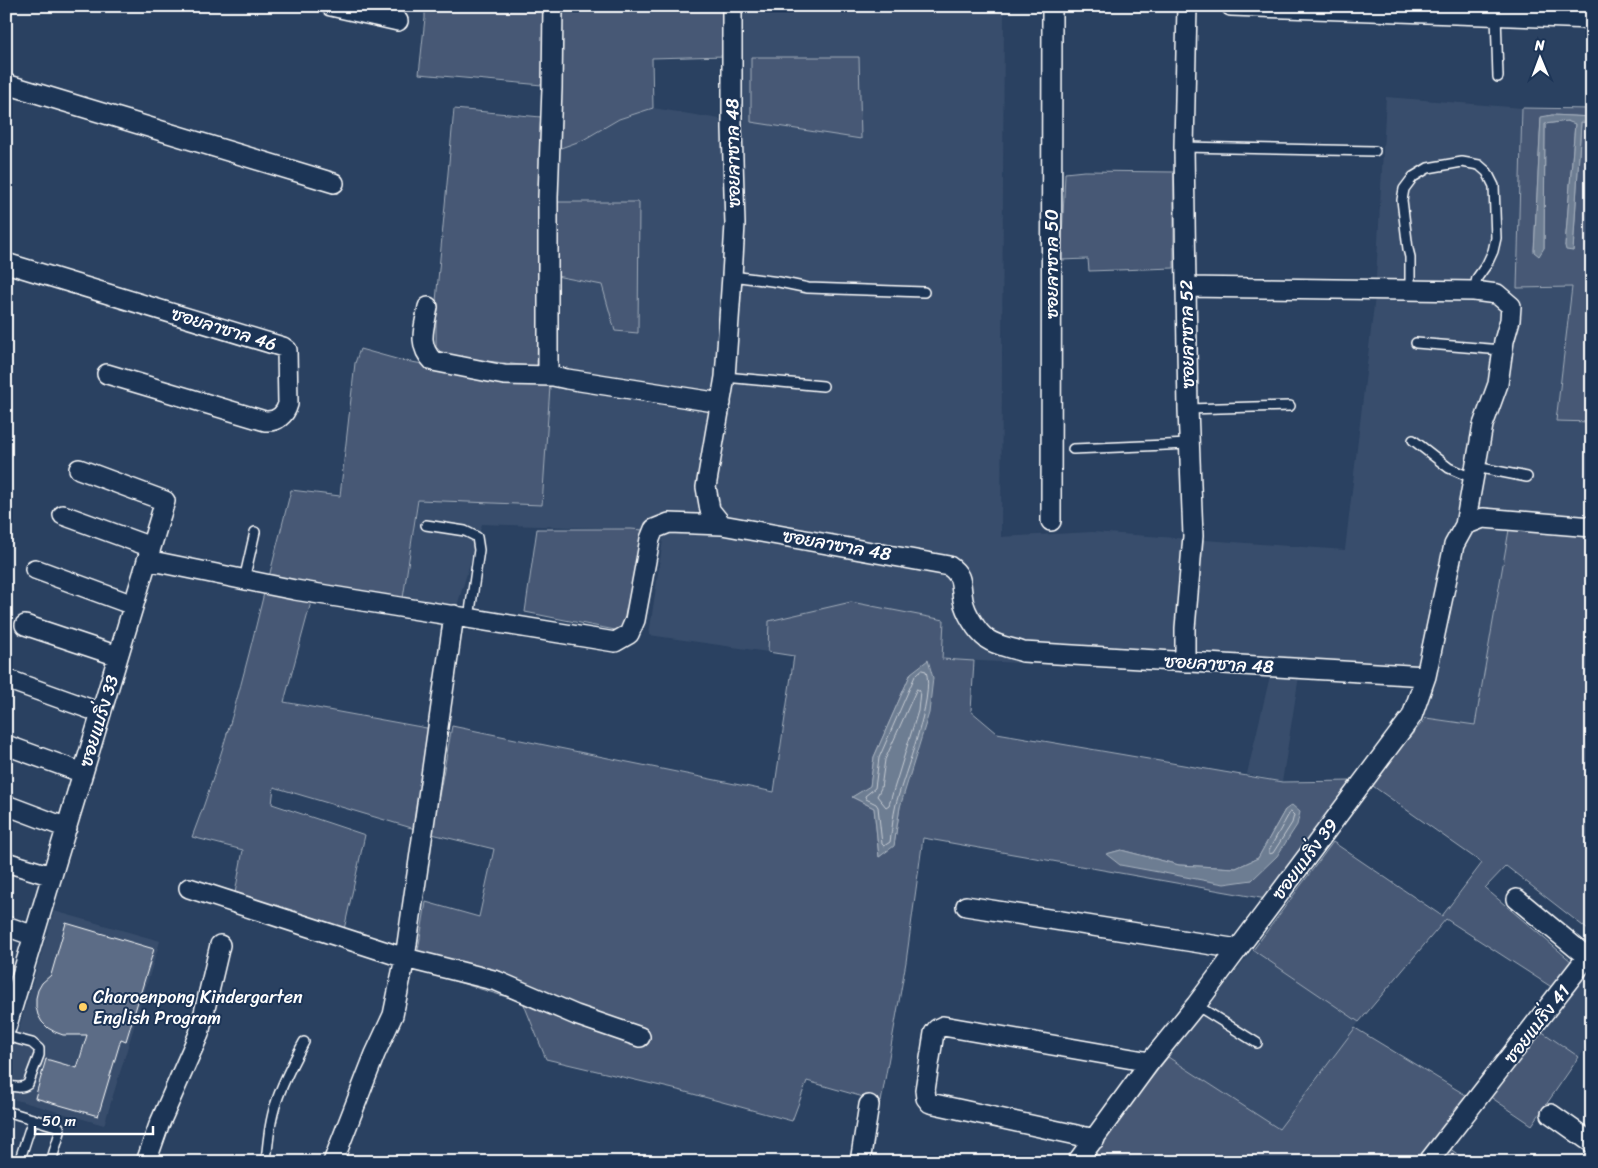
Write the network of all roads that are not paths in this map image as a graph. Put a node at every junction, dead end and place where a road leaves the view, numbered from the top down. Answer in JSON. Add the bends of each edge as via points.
{"nodes":[{"id":1,"x":331,"y":6,"type":"edge"},
{"id":2,"x":553,"y":6,"type":"edge"},
{"id":3,"x":732,"y":6,"type":"edge"},
{"id":4,"x":1052,"y":6,"type":"edge"},
{"id":5,"x":1187,"y":6,"type":"edge"},
{"id":6,"x":1230,"y":6,"type":"edge"},
{"id":7,"x":1496,"y":15,"type":"junction"},
{"id":8,"x":1592,"y":18,"type":"edge"},
{"id":9,"x":398,"y":21,"type":"dead end"},
{"id":10,"x":1498,"y":77,"type":"dead end"},
{"id":11,"x":6,"y":84,"type":"edge"},
{"id":12,"x":1184,"y":147,"type":"junction"},
{"id":13,"x":1375,"y":151,"type":"dead end"},
{"id":14,"x":334,"y":183,"type":"dead end"},
{"id":15,"x":6,"y":263,"type":"edge"},
{"id":16,"x":732,"y":276,"type":"junction"},
{"id":17,"x":1186,"y":287,"type":"junction"},
{"id":18,"x":1410,"y":290,"type":"junction"},
{"id":19,"x":1474,"y":291,"type":"junction"},
{"id":20,"x":924,"y":292,"type":"dead end"},
{"id":21,"x":428,"y":307,"type":"dead end"},
{"id":22,"x":1416,"y":343,"type":"dead end"},
{"id":23,"x":1502,"y":350,"type":"junction"},
{"id":24,"x":106,"y":374,"type":"dead end"},
{"id":25,"x":553,"y":376,"type":"junction"},
{"id":26,"x":726,"y":377,"type":"junction"},
{"id":27,"x":823,"y":386,"type":"dead end"},
{"id":28,"x":721,"y":403,"type":"junction"},
{"id":29,"x":1290,"y":406,"type":"dead end"},
{"id":30,"x":1188,"y":409,"type":"junction"},
{"id":31,"x":1413,"y":440,"type":"dead end"},
{"id":32,"x":1189,"y":444,"type":"junction"},
{"id":33,"x":1073,"y":449,"type":"dead end"},
{"id":34,"x":79,"y":469,"type":"dead end"},
{"id":35,"x":1475,"y":473,"type":"junction"},
{"id":36,"x":1527,"y":477,"type":"dead end"},
{"id":37,"x":63,"y":515,"type":"dead end"},
{"id":38,"x":1051,"y":521,"type":"dead end"},
{"id":39,"x":426,"y":525,"type":"dead end"},
{"id":40,"x":722,"y":525,"type":"junction"},
{"id":41,"x":1466,"y":525,"type":"junction"},
{"id":42,"x":1592,"y":526,"type":"edge"},
{"id":43,"x":255,"y":532,"type":"dead end"},
{"id":44,"x":149,"y":554,"type":"junction"},
{"id":45,"x":35,"y":569,"type":"dead end"},
{"id":46,"x":244,"y":580,"type":"junction"},
{"id":47,"x":134,"y":605,"type":"junction"},
{"id":48,"x":462,"y":617,"type":"junction"},
{"id":49,"x":25,"y":625,"type":"dead end"},
{"id":50,"x":118,"y":656,"type":"junction"},
{"id":51,"x":1185,"y":662,"type":"junction"},
{"id":52,"x":1426,"y":676,"type":"junction"},
{"id":53,"x":6,"y":679,"type":"edge"},
{"id":54,"x":101,"y":713,"type":"junction"},
{"id":55,"x":6,"y":744,"type":"edge"},
{"id":56,"x":83,"y":773,"type":"junction"},
{"id":57,"x":6,"y":805,"type":"edge"},
{"id":58,"x":66,"y":828,"type":"junction"},
{"id":59,"x":6,"y":862,"type":"edge"},
{"id":60,"x":52,"y":876,"type":"junction"},
{"id":61,"x":189,"y":888,"type":"dead end"},
{"id":62,"x":1517,"y":899,"type":"dead end"},
{"id":63,"x":966,"y":906,"type":"dead end"},
{"id":64,"x":6,"y":926,"type":"edge"},
{"id":65,"x":34,"y":936,"type":"junction"},
{"id":66,"x":220,"y":945,"type":"dead end"},
{"id":67,"x":1238,"y":949,"type":"junction"},
{"id":68,"x":1590,"y":954,"type":"edge"},
{"id":69,"x":405,"y":958,"type":"junction"},
{"id":70,"x":12,"y":991,"type":"edge"},
{"id":71,"x":1196,"y":1005,"type":"junction"},
{"id":72,"x":6,"y":1028,"type":"edge"},
{"id":73,"x":6,"y":1036,"type":"edge"},
{"id":74,"x":640,"y":1037,"type":"dead end"},
{"id":75,"x":304,"y":1042,"type":"dead end"},
{"id":76,"x":1257,"y":1043,"type":"dead end"},
{"id":77,"x":1150,"y":1062,"type":"junction"},
{"id":78,"x":6,"y":1085,"type":"edge"},
{"id":79,"x":869,"y":1105,"type":"dead end"},
{"id":80,"x":6,"y":1111,"type":"edge"},
{"id":81,"x":1551,"y":1114,"type":"dead end"},
{"id":82,"x":33,"y":1119,"type":"junction"},
{"id":83,"x":1095,"y":1139,"type":"junction"},
{"id":84,"x":1592,"y":1143,"type":"edge"},
{"id":85,"x":19,"y":1162,"type":"edge"},
{"id":86,"x":51,"y":1162,"type":"edge"},
{"id":87,"x":146,"y":1162,"type":"edge"},
{"id":88,"x":266,"y":1162,"type":"edge"},
{"id":89,"x":333,"y":1162,"type":"edge"},
{"id":90,"x":860,"y":1162,"type":"edge"},
{"id":91,"x":1077,"y":1162,"type":"edge"},
{"id":92,"x":1428,"y":1162,"type":"edge"}],
"edges":[{"from":1,"to":9,"type":"street"},
{"from":2,"to":25,"type":"street","via":[[548,197],[548,371]]},
{"from":3,"to":16,"type":"street","name":"ซอยลาซาล 48","via":[[735,224]]},
{"from":4,"to":38,"type":"street","name":"ซอยลาซาล 50"},
{"from":5,"to":12,"type":"street","name":"ซอยลาซาล 52"},
{"from":6,"to":7,"type":"street"},
{"from":7,"to":8,"type":"street"},
{"from":7,"to":10,"type":"lane"},
{"from":11,"to":14,"type":"street"},
{"from":12,"to":13,"type":"lane"},
{"from":12,"to":17,"type":"street","name":"ซอยลาซาล 52"},
{"from":15,"to":24,"type":"street","name":"ซอยลาซาล 46","via":[[283,347],[287,350],[288,404],[282,416],[265,421]]},
{"from":16,"to":20,"type":"lane","via":[[808,288]]},
{"from":16,"to":26,"type":"street","name":"ซอยลาซาล 48"},
{"from":17,"to":18,"type":"street"},
{"from":17,"to":30,"type":"street","name":"ซอยลาซาล 52"},
{"from":18,"to":19,"type":"street"},
{"from":18,"to":19,"type":"lane","via":[[1410,257],[1402,200],[1404,190],[1413,177],[1428,168],[1462,162],[1479,165],[1494,186],[1496,238]]},
{"from":19,"to":23,"type":"street","name":"ซอยแบริ่ง 39","via":[[1497,294],[1511,306]]},
{"from":21,"to":25,"type":"street","via":[[422,340],[426,354],[433,361],[504,375]]},
{"from":22,"to":23,"type":"lane"},
{"from":23,"to":35,"type":"street","name":"ซอยแบริ่ง 39","via":[[1498,384],[1483,425]]},
{"from":25,"to":28,"type":"street"},
{"from":26,"to":27,"type":"lane"},
{"from":26,"to":28,"type":"street","name":"ซอยลาซาล 48"},
{"from":28,"to":40,"type":"street","name":"ซอยลาซาล 48","via":[[706,487],[710,510]]},
{"from":29,"to":30,"type":"lane"},
{"from":30,"to":32,"type":"street","name":"ซอยลาซาล 52"},
{"from":31,"to":35,"type":"lane","via":[[1449,468]]},
{"from":32,"to":33,"type":"lane"},
{"from":32,"to":51,"type":"street","name":"ซอยลาซาล 52","via":[[1193,536]]},
{"from":34,"to":44,"type":"street","name":"ซอยแบริ่ง 33","via":[[165,501]]},
{"from":35,"to":36,"type":"lane"},
{"from":35,"to":41,"type":"street","name":"ซอยแบริ่ง 39"},
{"from":37,"to":44,"type":"street"},
{"from":39,"to":48,"type":"lane","via":[[465,531],[477,537],[479,550]]},
{"from":40,"to":48,"type":"street","via":[[669,523],[654,529],[635,620],[628,634],[615,642]]},
{"from":40,"to":51,"type":"street","name":"ซอยลาซาล 48","via":[[949,566],[962,580],[968,615],[986,638],[1023,652]]},
{"from":41,"to":42,"type":"street","via":[[1483,518]]},
{"from":41,"to":52,"type":"street","name":"ซอยแบริ่ง 39","via":[[1454,545]]},
{"from":43,"to":46,"type":"lane"},
{"from":44,"to":46,"type":"street"},
{"from":44,"to":47,"type":"street","name":"ซอยแบริ่ง 33"},
{"from":45,"to":47,"type":"street"},
{"from":46,"to":48,"type":"street"},
{"from":47,"to":50,"type":"street","name":"ซอยแบริ่ง 33"},
{"from":48,"to":69,"type":"street"},
{"from":49,"to":50,"type":"street"},
{"from":50,"to":54,"type":"street","name":"ซอยแบริ่ง 33"},
{"from":51,"to":52,"type":"street","name":"ซอยลาซาล 48"},
{"from":52,"to":67,"type":"street","name":"ซอยแบริ่ง 39","via":[[1409,722]]},
{"from":53,"to":54,"type":"street"},
{"from":54,"to":56,"type":"street","name":"ซอยแบริ่ง 33"},
{"from":55,"to":56,"type":"street"},
{"from":56,"to":58,"type":"street","name":"ซอยแบริ่ง 33"},
{"from":57,"to":58,"type":"street"},
{"from":58,"to":60,"type":"street","name":"ซอยแบริ่ง 33"},
{"from":59,"to":60,"type":"street"},
{"from":60,"to":65,"type":"street","name":"ซอยแบริ่ง 33"},
{"from":61,"to":69,"type":"street"},
{"from":62,"to":68,"type":"street","name":"ซอยแบริ่ง 41"},
{"from":63,"to":67,"type":"street"},
{"from":64,"to":65,"type":"street"},
{"from":65,"to":70,"type":"street","name":"ซอยแบริ่ง 33"},
{"from":66,"to":87,"type":"street","via":[[199,1034]]},
{"from":67,"to":71,"type":"street","name":"ซอยแบริ่ง 39"},
{"from":68,"to":92,"type":"street","name":"ซอยแบริ่ง 41"},
{"from":69,"to":74,"type":"street","via":[[497,981],[576,1015]]},
{"from":69,"to":89,"type":"street","via":[[393,1015]]},
{"from":70,"to":72,"type":"street","name":"ซอยแบริ่ง 33"},
{"from":71,"to":76,"type":"lane"},
{"from":71,"to":77,"type":"street","name":"ซอยแบริ่ง 39"},
{"from":73,"to":78,"type":"lane","via":[[32,1043],[39,1052],[28,1084],[18,1087]]},
{"from":75,"to":88,"type":"lane","via":[[276,1102]]},
{"from":77,"to":83,"type":"street","name":"ซอยแบริ่ง 39"},
{"from":77,"to":83,"type":"street","via":[[943,1026],[934,1033],[925,1090],[930,1103]]},
{"from":79,"to":90,"type":"street"},
{"from":80,"to":82,"type":"lane"},
{"from":81,"to":84,"type":"street"},
{"from":82,"to":85,"type":"lane"},
{"from":82,"to":86,"type":"lane","via":[[60,1129]]},
{"from":83,"to":91,"type":"street","name":"ซอยแบริ่ง 39"}]}
